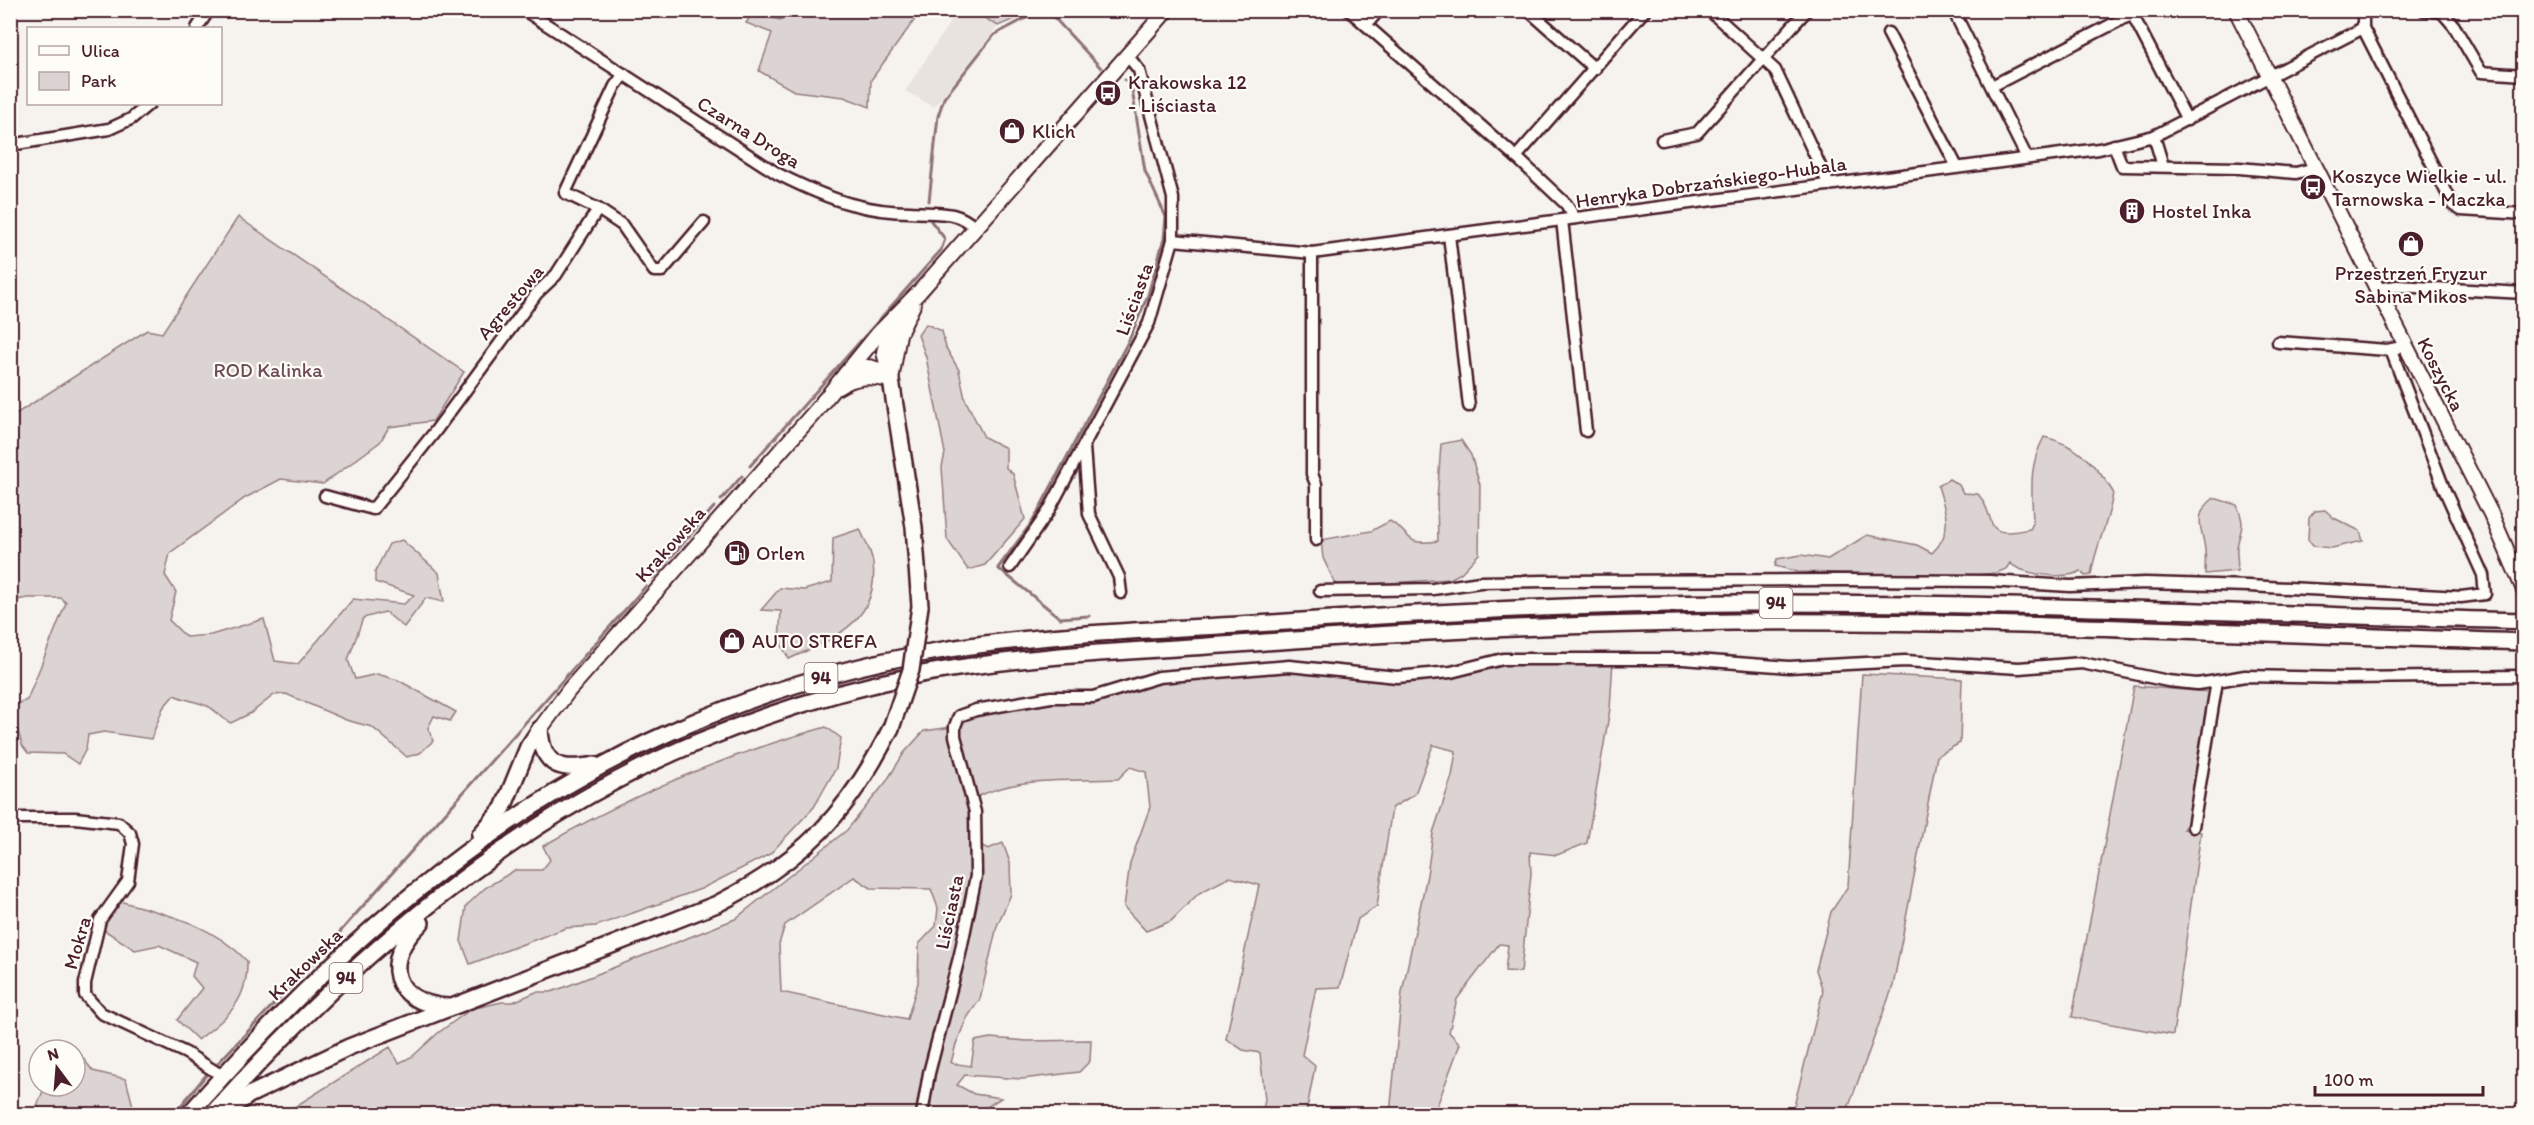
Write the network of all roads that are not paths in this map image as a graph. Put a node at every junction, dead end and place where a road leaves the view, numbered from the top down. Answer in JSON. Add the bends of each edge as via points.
{"nodes":[{"id":1,"x":209,"y":10,"type":"edge"},
{"id":2,"x":524,"y":10,"type":"edge"},
{"id":3,"x":1167,"y":10,"type":"edge"},
{"id":4,"x":1349,"y":10,"type":"edge"},
{"id":5,"x":1379,"y":10,"type":"edge"},
{"id":6,"x":1528,"y":10,"type":"edge"},
{"id":7,"x":1645,"y":10,"type":"edge"},
{"id":8,"x":1709,"y":10,"type":"edge"},
{"id":9,"x":1807,"y":10,"type":"edge"},
{"id":10,"x":1953,"y":10,"type":"edge"},
{"id":11,"x":2236,"y":10,"type":"edge"},
{"id":12,"x":2363,"y":10,"type":"edge"},
{"id":13,"x":2424,"y":10,"type":"edge"},
{"id":14,"x":2131,"y":12,"type":"edge"},
{"id":15,"x":1366,"y":25,"type":"junction"},
{"id":16,"x":198,"y":27,"type":"edge"},
{"id":17,"x":2362,"y":28,"type":"junction"},
{"id":18,"x":1888,"y":33,"type":"dead end"},
{"id":19,"x":1128,"y":55,"type":"junction"},
{"id":20,"x":1765,"y":59,"type":"junction"},
{"id":21,"x":1595,"y":69,"type":"junction"},
{"id":22,"x":624,"y":74,"type":"junction"},
{"id":23,"x":2523,"y":75,"type":"edge"},
{"id":24,"x":2269,"y":76,"type":"junction"},
{"id":25,"x":1992,"y":86,"type":"junction"},
{"id":26,"x":148,"y":105,"type":"edge"},
{"id":27,"x":2187,"y":120,"type":"junction"},
{"id":28,"x":2154,"y":136,"type":"junction"},
{"id":29,"x":1662,"y":140,"type":"dead end"},
{"id":30,"x":2114,"y":145,"type":"junction"},
{"id":31,"x":10,"y":146,"type":"edge"},
{"id":32,"x":1516,"y":157,"type":"junction"},
{"id":33,"x":2027,"y":158,"type":"junction"},
{"id":34,"x":2163,"y":166,"type":"junction"},
{"id":35,"x":1957,"y":167,"type":"junction"},
{"id":36,"x":2315,"y":168,"type":"junction"},
{"id":37,"x":1829,"y":185,"type":"junction"},
{"id":38,"x":598,"y":209,"type":"junction"},
{"id":39,"x":2523,"y":214,"type":"edge"},
{"id":40,"x":1575,"y":218,"type":"junction"},
{"id":41,"x":1562,"y":220,"type":"junction"},
{"id":42,"x":704,"y":222,"type":"dead end"},
{"id":43,"x":975,"y":228,"type":"junction"},
{"id":44,"x":1449,"y":235,"type":"junction"},
{"id":45,"x":1173,"y":240,"type":"junction"},
{"id":46,"x":1312,"y":253,"type":"junction"},
{"id":47,"x":2375,"y":289,"type":"junction"},
{"id":48,"x":920,"y":291,"type":"junction"},
{"id":49,"x":2523,"y":293,"type":"edge"},
{"id":50,"x":894,"y":319,"type":"junction"},
{"id":51,"x":2278,"y":342,"type":"dead end"},
{"id":52,"x":2397,"y":347,"type":"junction"},
{"id":53,"x":844,"y":374,"type":"junction"},
{"id":54,"x":891,"y":380,"type":"junction"},
{"id":55,"x":834,"y":390,"type":"junction"},
{"id":56,"x":1469,"y":406,"type":"dead end"},
{"id":57,"x":1586,"y":431,"type":"dead end"},
{"id":58,"x":1083,"y":446,"type":"junction"},
{"id":59,"x":325,"y":496,"type":"dead end"},
{"id":60,"x":1316,"y":540,"type":"dead end"},
{"id":61,"x":1010,"y":567,"type":"dead end"},
{"id":62,"x":2523,"y":590,"type":"edge"},
{"id":63,"x":1320,"y":591,"type":"dead end"},
{"id":64,"x":1121,"y":593,"type":"dead end"},
{"id":65,"x":2523,"y":621,"type":"edge"},
{"id":66,"x":2523,"y":642,"type":"edge"},
{"id":67,"x":2523,"y":676,"type":"edge"},
{"id":68,"x":2217,"y":681,"type":"junction"},
{"id":69,"x":540,"y":729,"type":"junction"},
{"id":70,"x":622,"y":755,"type":"junction"},
{"id":71,"x":10,"y":818,"type":"edge"},
{"id":72,"x":2193,"y":827,"type":"dead end"},
{"id":73,"x":461,"y":855,"type":"junction"},
{"id":74,"x":493,"y":856,"type":"junction"},
{"id":75,"x":451,"y":1007,"type":"junction"},
{"id":76,"x":224,"y":1077,"type":"junction"},
{"id":77,"x":189,"y":1114,"type":"edge"},
{"id":78,"x":212,"y":1114,"type":"edge"},
{"id":79,"x":223,"y":1114,"type":"edge"},
{"id":80,"x":922,"y":1114,"type":"edge"}],
"edges":[{"from":1,"to":16,"type":"street"},
{"from":2,"to":22,"type":"street","name":"Czarna Droga"},
{"from":3,"to":19,"type":"main road","name":"Krakowska"},
{"from":4,"to":15,"type":"street"},
{"from":5,"to":15,"type":"street"},
{"from":6,"to":21,"type":"street"},
{"from":7,"to":21,"type":"street"},
{"from":8,"to":20,"type":"street"},
{"from":9,"to":20,"type":"street"},
{"from":10,"to":25,"type":"street"},
{"from":11,"to":24,"type":"main road","name":"Koszycka"},
{"from":12,"to":17,"type":"street"},
{"from":13,"to":23,"type":"street","via":[[2442,12],[2481,72]]},
{"from":14,"to":25,"type":"street"},
{"from":14,"to":27,"type":"street"},
{"from":15,"to":32,"type":"street"},
{"from":17,"to":24,"type":"street","name":"Henryka Dobrzańskiego-Hubala"},
{"from":17,"to":39,"type":"street","via":[[2453,205],[2461,210]]},
{"from":18,"to":35,"type":"street"},
{"from":19,"to":43,"type":"main road","name":"Krakowska"},
{"from":19,"to":45,"type":"street","name":"Liściasta","via":[[1139,70],[1173,198]]},
{"from":20,"to":29,"type":"street","via":[[1697,133]]},
{"from":20,"to":37,"type":"street","via":[[1775,70]]},
{"from":21,"to":32,"type":"street"},
{"from":22,"to":38,"type":"street","via":[[565,193]]},
{"from":22,"to":43,"type":"street","name":"Czarna Droga","via":[[778,174],[815,192],[852,205],[946,213],[968,220]]},
{"from":24,"to":27,"type":"street","name":"Henryka Dobrzańskiego-Hubala"},
{"from":24,"to":36,"type":"main road","name":"Koszycka"},
{"from":25,"to":33,"type":"street"},
{"from":26,"to":31,"type":"street","via":[[109,129]]},
{"from":27,"to":28,"type":"street","name":"Henryka Dobrzańskiego-Hubala"},
{"from":28,"to":30,"type":"street","name":"Henryka Dobrzańskiego-Hubala"},
{"from":28,"to":34,"type":"street"},
{"from":30,"to":33,"type":"street","name":"Henryka Dobrzańskiego-Hubala"},
{"from":30,"to":34,"type":"street","via":[[2122,166]]},
{"from":32,"to":40,"type":"street","via":[[1566,204]]},
{"from":33,"to":35,"type":"street","name":"Henryka Dobrzańskiego-Hubala"},
{"from":34,"to":36,"type":"street","via":[[2296,173]]},
{"from":35,"to":37,"type":"street","name":"Henryka Dobrzańskiego-Hubala"},
{"from":36,"to":47,"type":"main road","name":"Koszycka"},
{"from":37,"to":40,"type":"street","name":"Henryka Dobrzańskiego-Hubala"},
{"from":38,"to":42,"type":"street","via":[[622,225],[654,271],[662,271],[674,260]]},
{"from":38,"to":59,"type":"street","name":"Agrestowa","via":[[556,275],[537,292],[373,509]]},
{"from":40,"to":41,"type":"street","name":"Henryka Dobrzańskiego-Hubala"},
{"from":41,"to":44,"type":"street","name":"Henryka Dobrzańskiego-Hubala"},
{"from":41,"to":57,"type":"street"},
{"from":43,"to":48,"type":"main road","name":"Krakowska"},
{"from":44,"to":46,"type":"street","name":"Henryka Dobrzańskiego-Hubala"},
{"from":44,"to":56,"type":"street"},
{"from":45,"to":46,"type":"street","name":"Henryka Dobrzańskiego-Hubala"},
{"from":45,"to":58,"type":"street","name":"Liściasta","via":[[1149,324]]},
{"from":46,"to":60,"type":"street","via":[[1312,474],[1316,484]]},
{"from":47,"to":49,"type":"street","via":[[2397,286]]},
{"from":47,"to":52,"type":"main road","name":"Koszycka"},
{"from":48,"to":50,"type":"main road","name":"Krakowska"},
{"from":48,"to":54,"type":"main road","name":"Krakowska","via":[[899,334]]},
{"from":50,"to":53,"type":"main road","name":"Krakowska"},
{"from":50,"to":54,"type":"main road","name":"Krakowska","via":[[884,352]]},
{"from":51,"to":52,"type":"street"},
{"from":52,"to":62,"type":"main road","name":"Koszycka","via":[[2491,514]]},
{"from":52,"to":63,"type":"street","via":[[2445,491],[2483,575],[2485,594],[2461,597],[2249,586],[1855,580],[1480,582],[1433,589]]},
{"from":53,"to":54,"type":"main road","via":[[871,367]]},
{"from":53,"to":55,"type":"main road","name":"Krakowska"},
{"from":54,"to":55,"type":"main road","name":"Krakowska","via":[[863,376]]},
{"from":54,"to":75,"type":"main road","bridge":true,"via":[[914,527],[920,606],[911,670],[891,728],[845,806],[810,843],[767,876],[717,904]]},
{"from":55,"to":69,"type":"main road","name":"Krakowska","via":[[569,690]]},
{"from":58,"to":61,"type":"street","name":"Liściasta","via":[[1048,512]]},
{"from":58,"to":64,"type":"street","via":[[1089,514],[1119,577]]},
{"from":65,"to":70,"type":"main road","number":"94","via":[[1734,603],[1464,610],[1077,635],[932,652],[860,668],[740,704]]},
{"from":66,"to":74,"type":"main road","number":"94","via":[[1736,622],[1466,630],[1011,662],[865,686],[745,723],[641,768]]},
{"from":67,"to":68,"type":"street","via":[[2245,676]]},
{"from":68,"to":72,"type":"street"},
{"from":68,"to":80,"type":"street","name":"Liściasta","via":[[2168,681],[2082,663],[2019,668],[1905,661],[1789,668],[1683,659],[1503,659],[1451,672],[1397,677],[1289,666],[1159,677],[1093,697],[1051,697],[976,710],[959,716],[955,726],[975,812],[976,876],[928,1073]]},
{"from":69,"to":70,"type":"main road","via":[[546,755],[561,767],[596,765]]},
{"from":69,"to":73,"type":"main road","via":[[528,747],[503,808]]},
{"from":70,"to":73,"type":"main road","number":"94","via":[[537,804]]},
{"from":71,"to":76,"type":"street","name":"Mokra","via":[[75,818],[119,824],[130,833],[133,844],[128,881],[100,920],[85,995],[101,1013],[186,1053]]},
{"from":73,"to":76,"type":"main road","name":"Krakowska","number":"94","via":[[365,934]]},
{"from":74,"to":75,"type":"main road","via":[[410,934],[397,956],[402,988],[419,1002]]},
{"from":74,"to":78,"type":"main road","number":"94","via":[[435,900],[320,1003]]},
{"from":75,"to":79,"type":"main road","via":[[284,1076]]},
{"from":76,"to":77,"type":"main road","name":"Krakowska","number":"94"}]}
